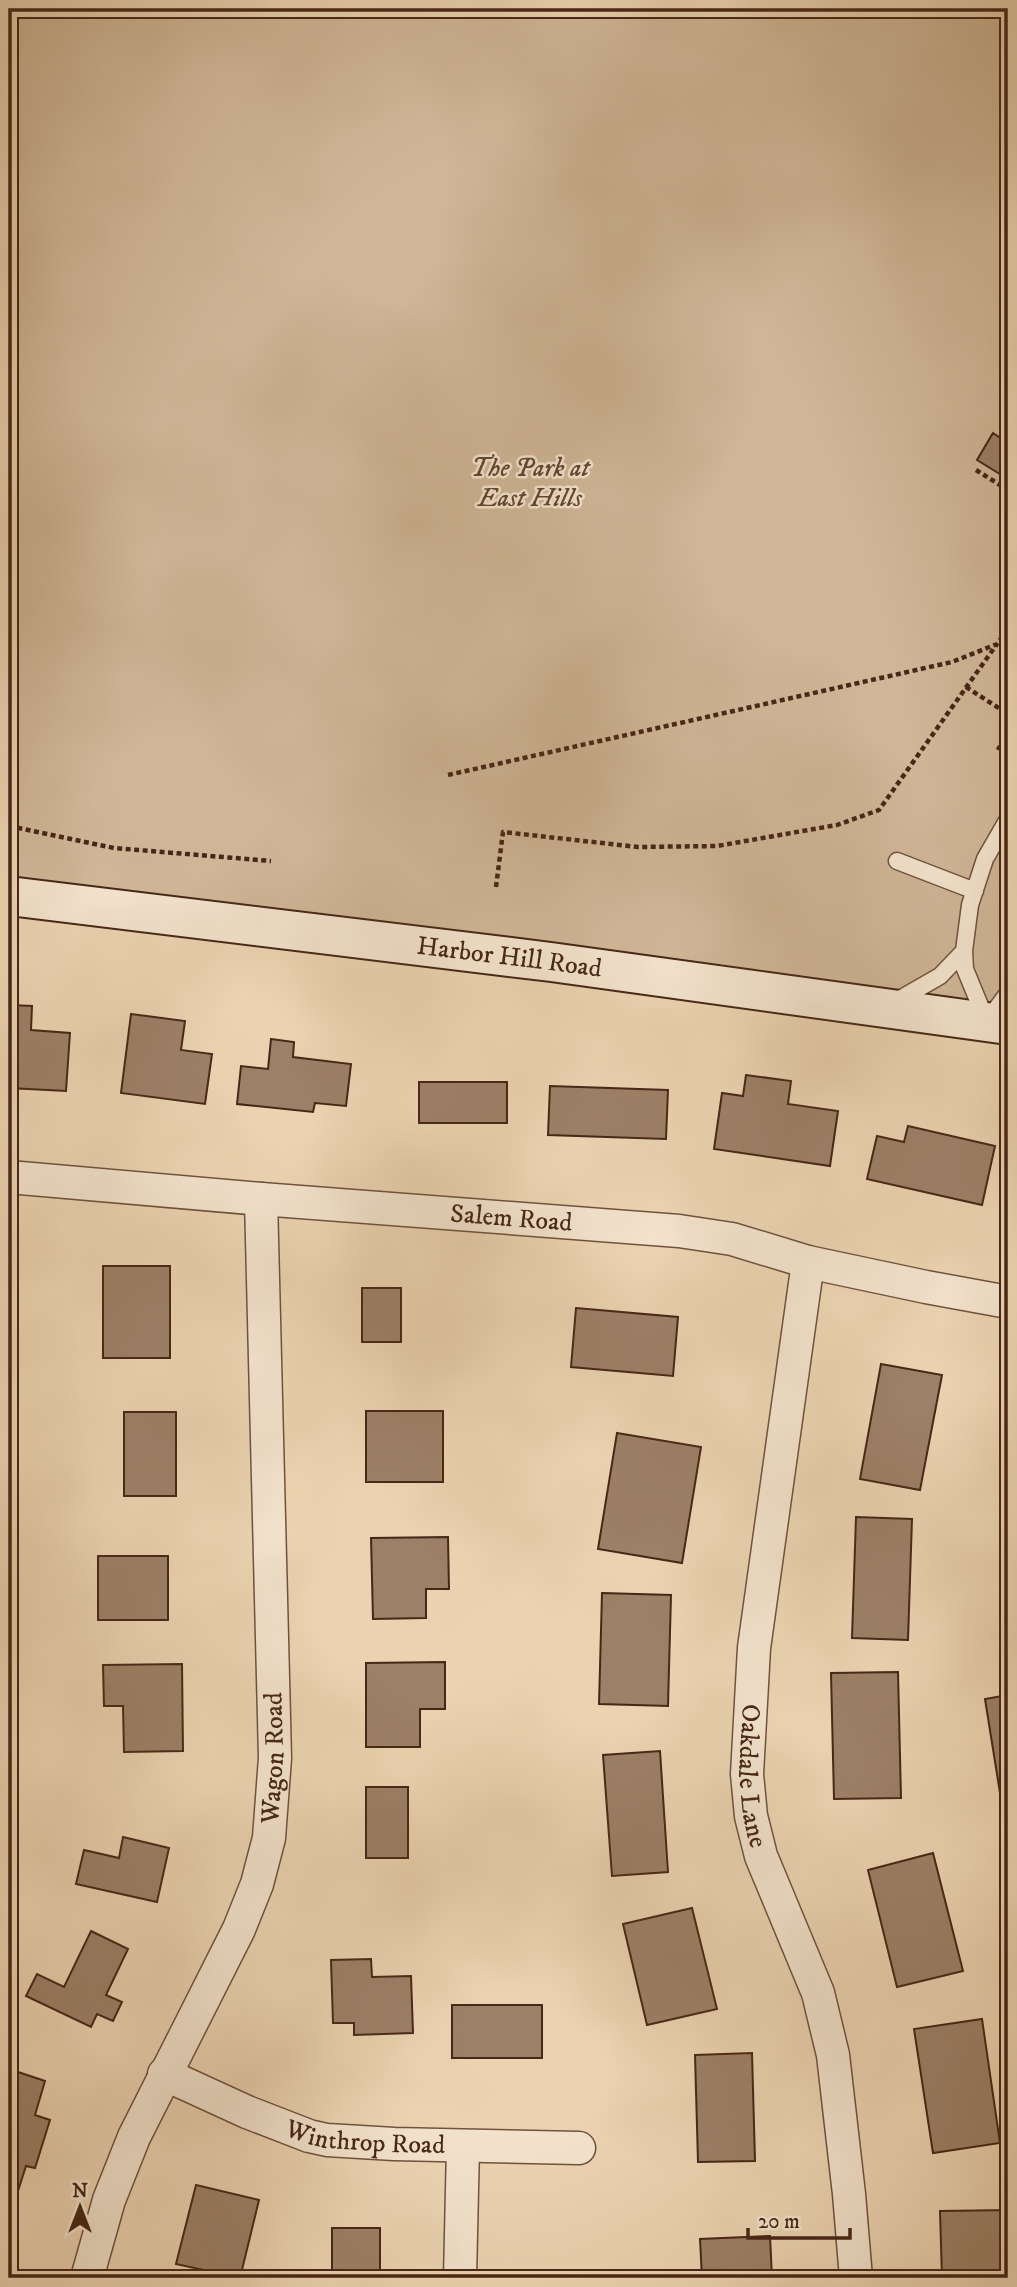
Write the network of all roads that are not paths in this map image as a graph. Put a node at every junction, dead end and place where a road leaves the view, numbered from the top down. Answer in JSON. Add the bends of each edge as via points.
{"nodes":[{"id":1,"x":1008,"y":819,"type":"edge"},
{"id":2,"x":897,"y":861,"type":"dead end"},
{"id":3,"x":975,"y":891,"type":"junction"},
{"id":4,"x":9,"y":896,"type":"edge"},
{"id":5,"x":964,"y":951,"type":"junction"},
{"id":6,"x":887,"y":1007,"type":"junction"},
{"id":7,"x":1001,"y":1013,"type":"edge"},
{"id":8,"x":9,"y":1177,"type":"edge"},
{"id":9,"x":261,"y":1199,"type":"junction"},
{"id":10,"x":808,"y":1262,"type":"junction"},
{"id":11,"x":1008,"y":1302,"type":"edge"},
{"id":12,"x":164,"y":2074,"type":"junction"},
{"id":13,"x":463,"y":2146,"type":"junction"},
{"id":14,"x":579,"y":2148,"type":"dead end"},
{"id":15,"x":87,"y":2278,"type":"edge"},
{"id":16,"x":460,"y":2278,"type":"edge"},
{"id":17,"x":856,"y":2278,"type":"edge"}],
"edges":[{"from":1,"to":3,"type":"lane","via":[[985,859]]},
{"from":2,"to":3,"type":"lane"},
{"from":3,"to":5,"type":"lane"},
{"from":4,"to":6,"type":"street","name":"Harbor Hill Road"},
{"from":5,"to":6,"type":"lane","via":[[940,976]]},
{"from":5,"to":7,"type":"lane","via":[[965,969]]},
{"from":6,"to":7,"type":"street","name":"Harbor Hill Road"},
{"from":8,"to":9,"type":"street","name":"Salem Road"},
{"from":9,"to":10,"type":"street","name":"Salem Road","via":[[680,1231],[733,1239]]},
{"from":9,"to":12,"type":"street","name":"Wagon Road","via":[[273,1810],[265,1858],[239,1929]]},
{"from":10,"to":11,"type":"street","name":"Salem Road"},
{"from":10,"to":17,"type":"street","name":"Oakdale Lane","via":[[754,1648],[747,1774],[761,1856],[818,1993],[833,2055]]},
{"from":12,"to":13,"type":"street","name":"Winthrop Road","via":[[309,2136],[347,2142]]},
{"from":12,"to":15,"type":"street","name":"Wagon Road","via":[[118,2174]]},
{"from":13,"to":14,"type":"street","name":"Winthrop Road"},
{"from":13,"to":16,"type":"street"}]}
